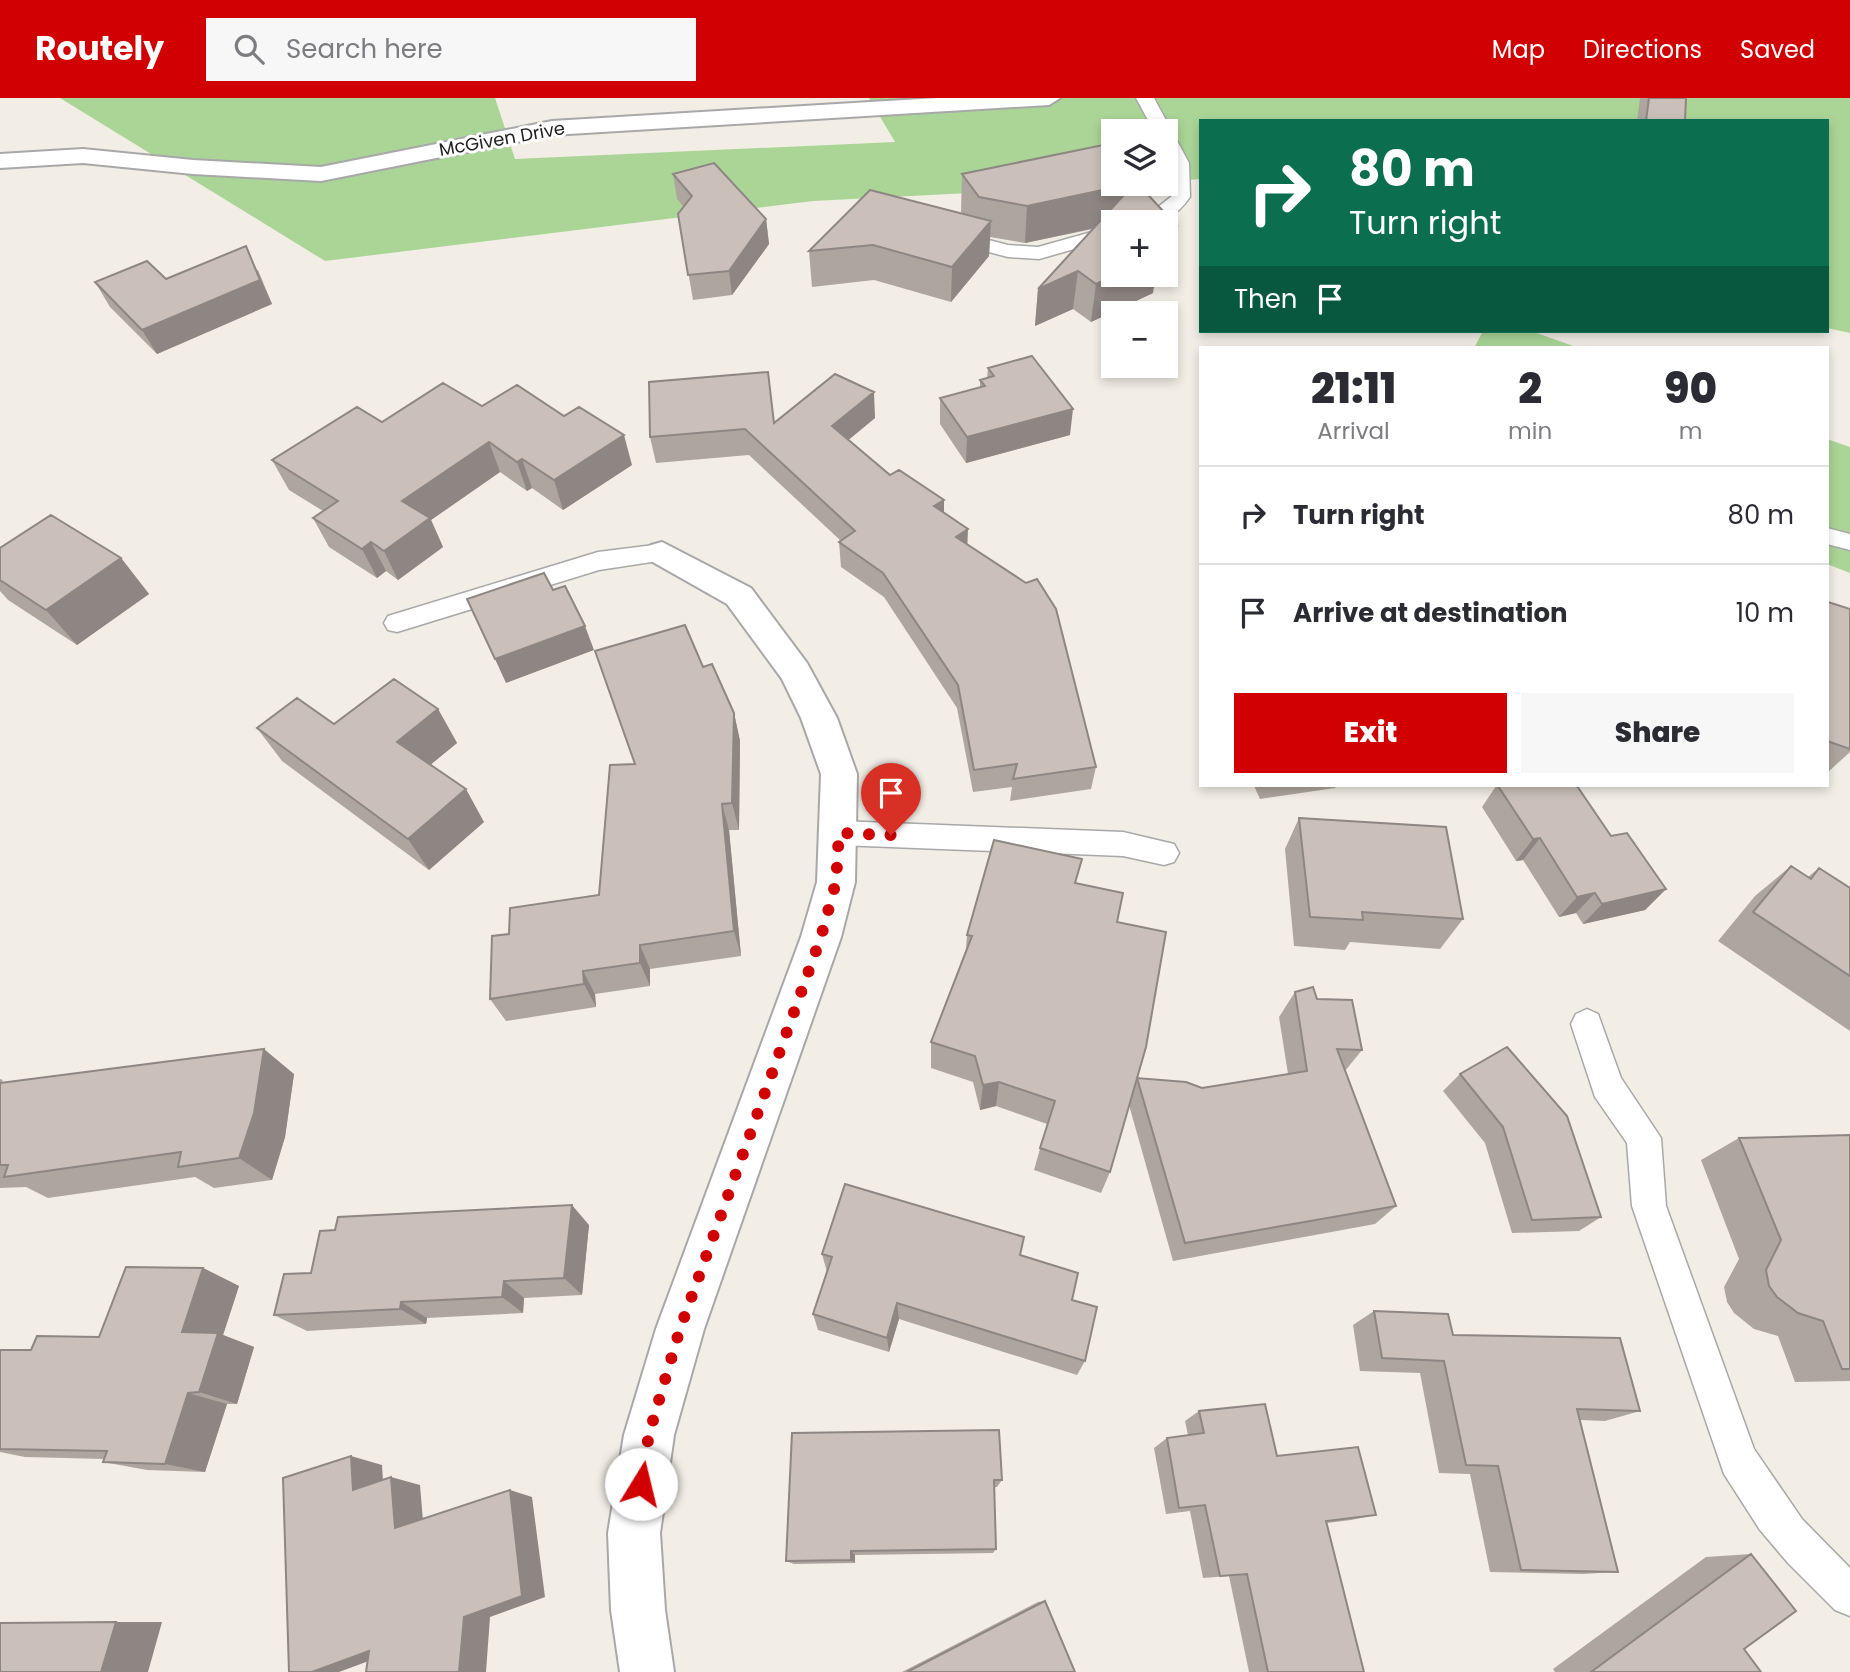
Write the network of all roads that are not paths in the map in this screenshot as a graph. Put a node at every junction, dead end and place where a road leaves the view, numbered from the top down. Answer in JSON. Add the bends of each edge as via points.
{"nodes":[{"id":1,"x":1049,"y":98,"type":"edge"},
{"id":2,"x":1145,"y":98,"type":"edge"},
{"id":3,"x":1156,"y":119,"type":"edge"},
{"id":4,"x":1178,"y":159,"type":"edge"},
{"id":5,"x":0,"y":160,"type":"edge"},
{"id":6,"x":1168,"y":210,"type":"edge"},
{"id":7,"x":930,"y":231,"type":"edge"},
{"id":8,"x":1101,"y":235,"type":"edge"},
{"id":9,"x":1829,"y":537,"type":"edge"},
{"id":10,"x":1850,"y":542,"type":"edge"},
{"id":11,"x":662,"y":553,"type":"joint"},
{"id":12,"x":397,"y":623,"type":"dead end"},
{"id":13,"x":839,"y":833,"type":"junction"},
{"id":14,"x":1164,"y":853,"type":"dead end"},
{"id":15,"x":1587,"y":1024,"type":"dead end"},
{"id":16,"x":1850,"y":1595,"type":"edge"},
{"id":17,"x":647,"y":1672,"type":"edge"}],
"edges":[{"from":1,"to":5,"type":"street","name":"McGiven Drive","via":[[552,128],[321,174],[83,156]]},
{"from":2,"to":3,"type":"lane"},
{"from":4,"to":6,"type":"lane","via":[[1181,197]]},
{"from":7,"to":8,"type":"lane","via":[[1009,251],[1039,253]]},
{"from":9,"to":10,"type":"lane"},
{"from":11,"to":12,"type":"lane","via":[[598,561]]},
{"from":11,"to":13,"type":"street","via":[[739,596],[795,672],[819,718],[839,774]]},
{"from":13,"to":14,"type":"lane","via":[[1123,844]]},
{"from":13,"to":17,"type":"street","via":[[836,882],[821,937],[680,1329],[649,1434],[634,1533]]},
{"from":15,"to":16,"type":"lane","via":[[1607,1086],[1644,1138],[1649,1206],[1738,1460],[1788,1536]]}]}
